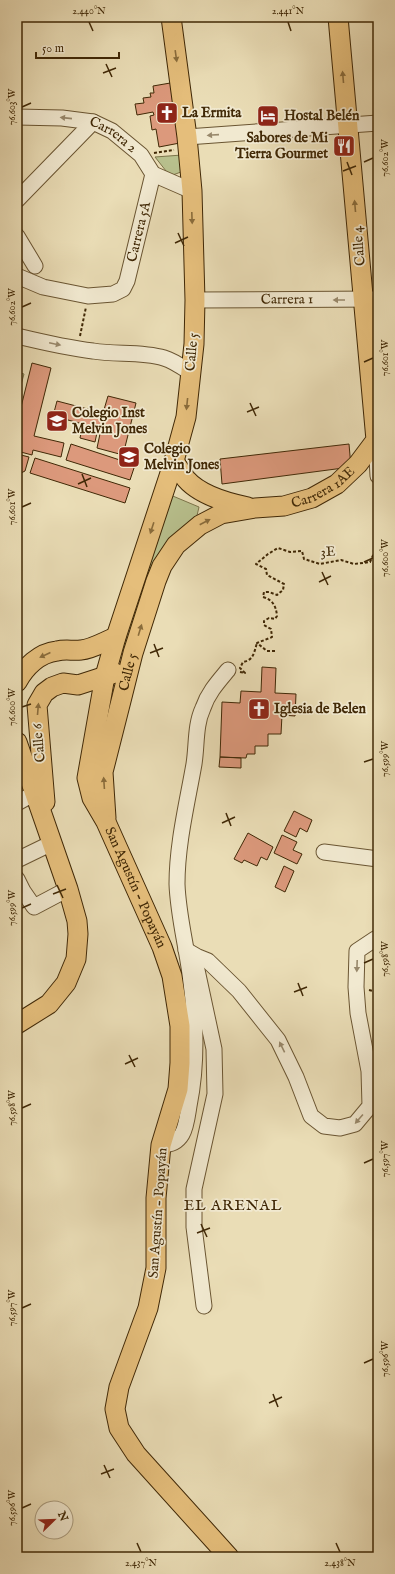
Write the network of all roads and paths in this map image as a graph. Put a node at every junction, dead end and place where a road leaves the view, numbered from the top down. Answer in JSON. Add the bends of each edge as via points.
{"nodes":[{"id":1,"x":171,"y":17,"type":"edge"},
{"id":2,"x":338,"y":17,"type":"edge"},
{"id":3,"x":17,"y":117,"type":"edge"},
{"id":4,"x":93,"y":122,"type":"junction"},
{"id":5,"x":378,"y":123,"type":"edge"},
{"id":6,"x":348,"y":125,"type":"junction"},
{"id":7,"x":188,"y":142,"type":"junction"},
{"id":8,"x":141,"y":155,"type":"junction"},
{"id":9,"x":153,"y":174,"type":"junction"},
{"id":10,"x":192,"y":191,"type":"junction"},
{"id":11,"x":17,"y":200,"type":"edge"},
{"id":12,"x":17,"y":236,"type":"edge"},
{"id":13,"x":36,"y":266,"type":"dead end"},
{"id":14,"x":17,"y":276,"type":"edge"},
{"id":15,"x":88,"y":296,"type":"junction"},
{"id":16,"x":371,"y":299,"type":"edge"},
{"id":17,"x":195,"y":300,"type":"junction"},
{"id":18,"x":17,"y":336,"type":"edge"},
{"id":19,"x":78,"y":349,"type":"junction"},
{"id":20,"x":190,"y":373,"type":"junction"},
{"id":21,"x":376,"y":440,"type":"junction"},
{"id":22,"x":174,"y":461,"type":"junction"},
{"id":23,"x":378,"y":476,"type":"edge"},
{"id":24,"x":255,"y":508,"type":"junction"},
{"id":25,"x":378,"y":544,"type":"edge"},
{"id":26,"x":116,"y":637,"type":"junction"},
{"id":27,"x":257,"y":643,"type":"junction"},
{"id":28,"x":83,"y":650,"type":"junction"},
{"id":29,"x":275,"y":651,"type":"dead end"},
{"id":30,"x":130,"y":668,"type":"junction"},
{"id":31,"x":228,"y":670,"type":"joint"},
{"id":32,"x":105,"y":676,"type":"junction"},
{"id":33,"x":17,"y":682,"type":"edge"},
{"id":34,"x":78,"y":685,"type":"junction"},
{"id":35,"x":122,"y":697,"type":"junction"},
{"id":36,"x":98,"y":713,"type":"junction"},
{"id":37,"x":17,"y":742,"type":"edge"},
{"id":38,"x":35,"y":793,"type":"junction"},
{"id":39,"x":17,"y":803,"type":"edge"},
{"id":40,"x":106,"y":822,"type":"junction"},
{"id":41,"x":50,"y":837,"type":"junction"},
{"id":42,"x":324,"y":852,"type":"dead end"},
{"id":43,"x":378,"y":859,"type":"edge"},
{"id":44,"x":17,"y":860,"type":"edge"},
{"id":45,"x":19,"y":888,"type":"edge"},
{"id":46,"x":68,"y":889,"type":"junction"},
{"id":47,"x":378,"y":939,"type":"edge"},
{"id":48,"x":186,"y":950,"type":"junction"},
{"id":49,"x":17,"y":1024,"type":"edge"},
{"id":50,"x":161,"y":1145,"type":"junction"},
{"id":51,"x":204,"y":1306,"type":"dead end"},
{"id":52,"x":229,"y":1557,"type":"edge"}],
"edges":[{"from":1,"to":7,"type":"main road","name":"Calle 5","one_way":true},
{"from":6,"to":2,"type":"main road","name":"Calle 4","one_way":true},
{"from":4,"to":3,"type":"street","name":"Carrera 2","one_way":true},
{"from":4,"to":8,"type":"street","name":"Carrera 2","via":[[112,131]]},
{"from":4,"to":11,"type":"street"},
{"from":5,"to":6,"type":"street"},
{"from":6,"to":7,"type":"street","one_way":true},
{"from":16,"to":6,"type":"main road","name":"Calle 4","one_way":true},
{"from":7,"to":8,"type":"path"},
{"from":7,"to":10,"type":"main road","name":"Calle 5"},
{"from":8,"to":9,"type":"street","name":"Carrera 2"},
{"from":9,"to":10,"type":"street"},
{"from":9,"to":15,"type":"street","name":"Carrera 5A","via":[[127,282],[123,289],[113,294]]},
{"from":10,"to":17,"type":"main road","name":"Calle 5","one_way":true},
{"from":12,"to":13,"type":"street"},
{"from":14,"to":15,"type":"street","via":[[43,287]]},
{"from":15,"to":19,"type":"path"},
{"from":16,"to":17,"type":"street","name":"Carrera 1","one_way":true},
{"from":16,"to":21,"type":"main road","name":"Calle 4"},
{"from":17,"to":20,"type":"main road","name":"Calle 5","via":[[194,344]]},
{"from":18,"to":19,"type":"street","one_way":true},
{"from":19,"to":20,"type":"street","via":[[110,354],[152,355],[165,358]]},
{"from":20,"to":22,"type":"main road","name":"Calle 5","one_way":true,"via":[[186,417]]},
{"from":21,"to":23,"type":"street","name":"Calle 4"},
{"from":21,"to":24,"type":"main road","name":"Carrera 1AE","via":[[358,464],[337,484],[312,498],[284,506]]},
{"from":22,"to":24,"type":"main road","via":[[187,480],[208,495],[230,504]]},
{"from":22,"to":26,"type":"main road","name":"Calle 5","one_way":true},
{"from":30,"to":24,"type":"main road","name":"Calle 5","one_way":true,"via":[[156,581],[162,566],[176,545],[200,525],[221,514]]},
{"from":25,"to":27,"type":"path","name":"3E","via":[[370,562],[354,564],[342,560],[320,564],[304,559],[302,551],[290,552],[278,548],[268,554],[256,564],[266,569],[267,575],[284,584],[283,590],[277,595],[264,592],[264,597],[272,600],[277,616],[264,621],[264,625],[271,628],[272,637]]},
{"from":26,"to":28,"type":"main road"},
{"from":26,"to":32,"type":"main road","name":"Calle 5"},
{"from":27,"to":29,"type":"path","via":[[267,651]]},
{"from":27,"to":31,"type":"path","via":[[252,657],[249,661],[243,662],[240,668],[245,673]]},
{"from":28,"to":32,"type":"main road"},
{"from":28,"to":33,"type":"main road","one_way":true,"via":[[44,654],[23,671]]},
{"from":30,"to":32,"type":"main road","name":"Calle 6"},
{"from":30,"to":35,"type":"main road","name":"Calle 5"},
{"from":31,"to":48,"type":"street","via":[[214,687],[203,708],[198,726],[178,858],[177,885]]},
{"from":32,"to":34,"type":"main road","name":"Calle 6"},
{"from":32,"to":35,"type":"main road"},
{"from":32,"to":36,"type":"main road","name":"San Agustín - Popayán"},
{"from":34,"to":36,"type":"main road"},
{"from":41,"to":34,"type":"main road","name":"Calle 6","one_way":true,"via":[[37,705],[44,693],[52,687],[63,683]]},
{"from":40,"to":35,"type":"main road","name":"Calle 5","one_way":true,"via":[[103,772]]},
{"from":36,"to":40,"type":"main road","name":"San Agustín - Popayán","via":[[87,778],[92,798]]},
{"from":37,"to":38,"type":"main road","name":"Calle 6"},
{"from":38,"to":39,"type":"street"},
{"from":38,"to":41,"type":"main road","name":"Calle 6"},
{"from":40,"to":50,"type":"main road","name":"San Agustín - Popayán","via":[[162,947],[173,983],[180,1026],[180,1063],[178,1089]]},
{"from":41,"to":44,"type":"street"},
{"from":41,"to":46,"type":"main road","name":"Calle 6"},
{"from":42,"to":43,"type":"street"},
{"from":45,"to":46,"type":"street","via":[[34,907]]},
{"from":46,"to":49,"type":"main road","name":"Calle 6","via":[[77,921],[76,959],[66,983],[49,1004]]},
{"from":47,"to":48,"type":"street","one_way":true,"via":[[357,951],[358,1013],[369,1071],[370,1106],[355,1124],[340,1128],[324,1126],[311,1116],[278,1040],[239,990],[208,961]]},
{"from":48,"to":50,"type":"street","via":[[195,1020],[193,1088],[181,1138],[174,1143]]},
{"from":48,"to":51,"type":"street","via":[[198,971],[214,1048],[214,1094],[194,1189],[194,1227]]},
{"from":50,"to":52,"type":"main road","name":"San Agustín - Popayán","via":[[156,1198],[156,1268],[148,1308],[119,1387],[115,1409],[119,1428],[136,1454]]}]}
